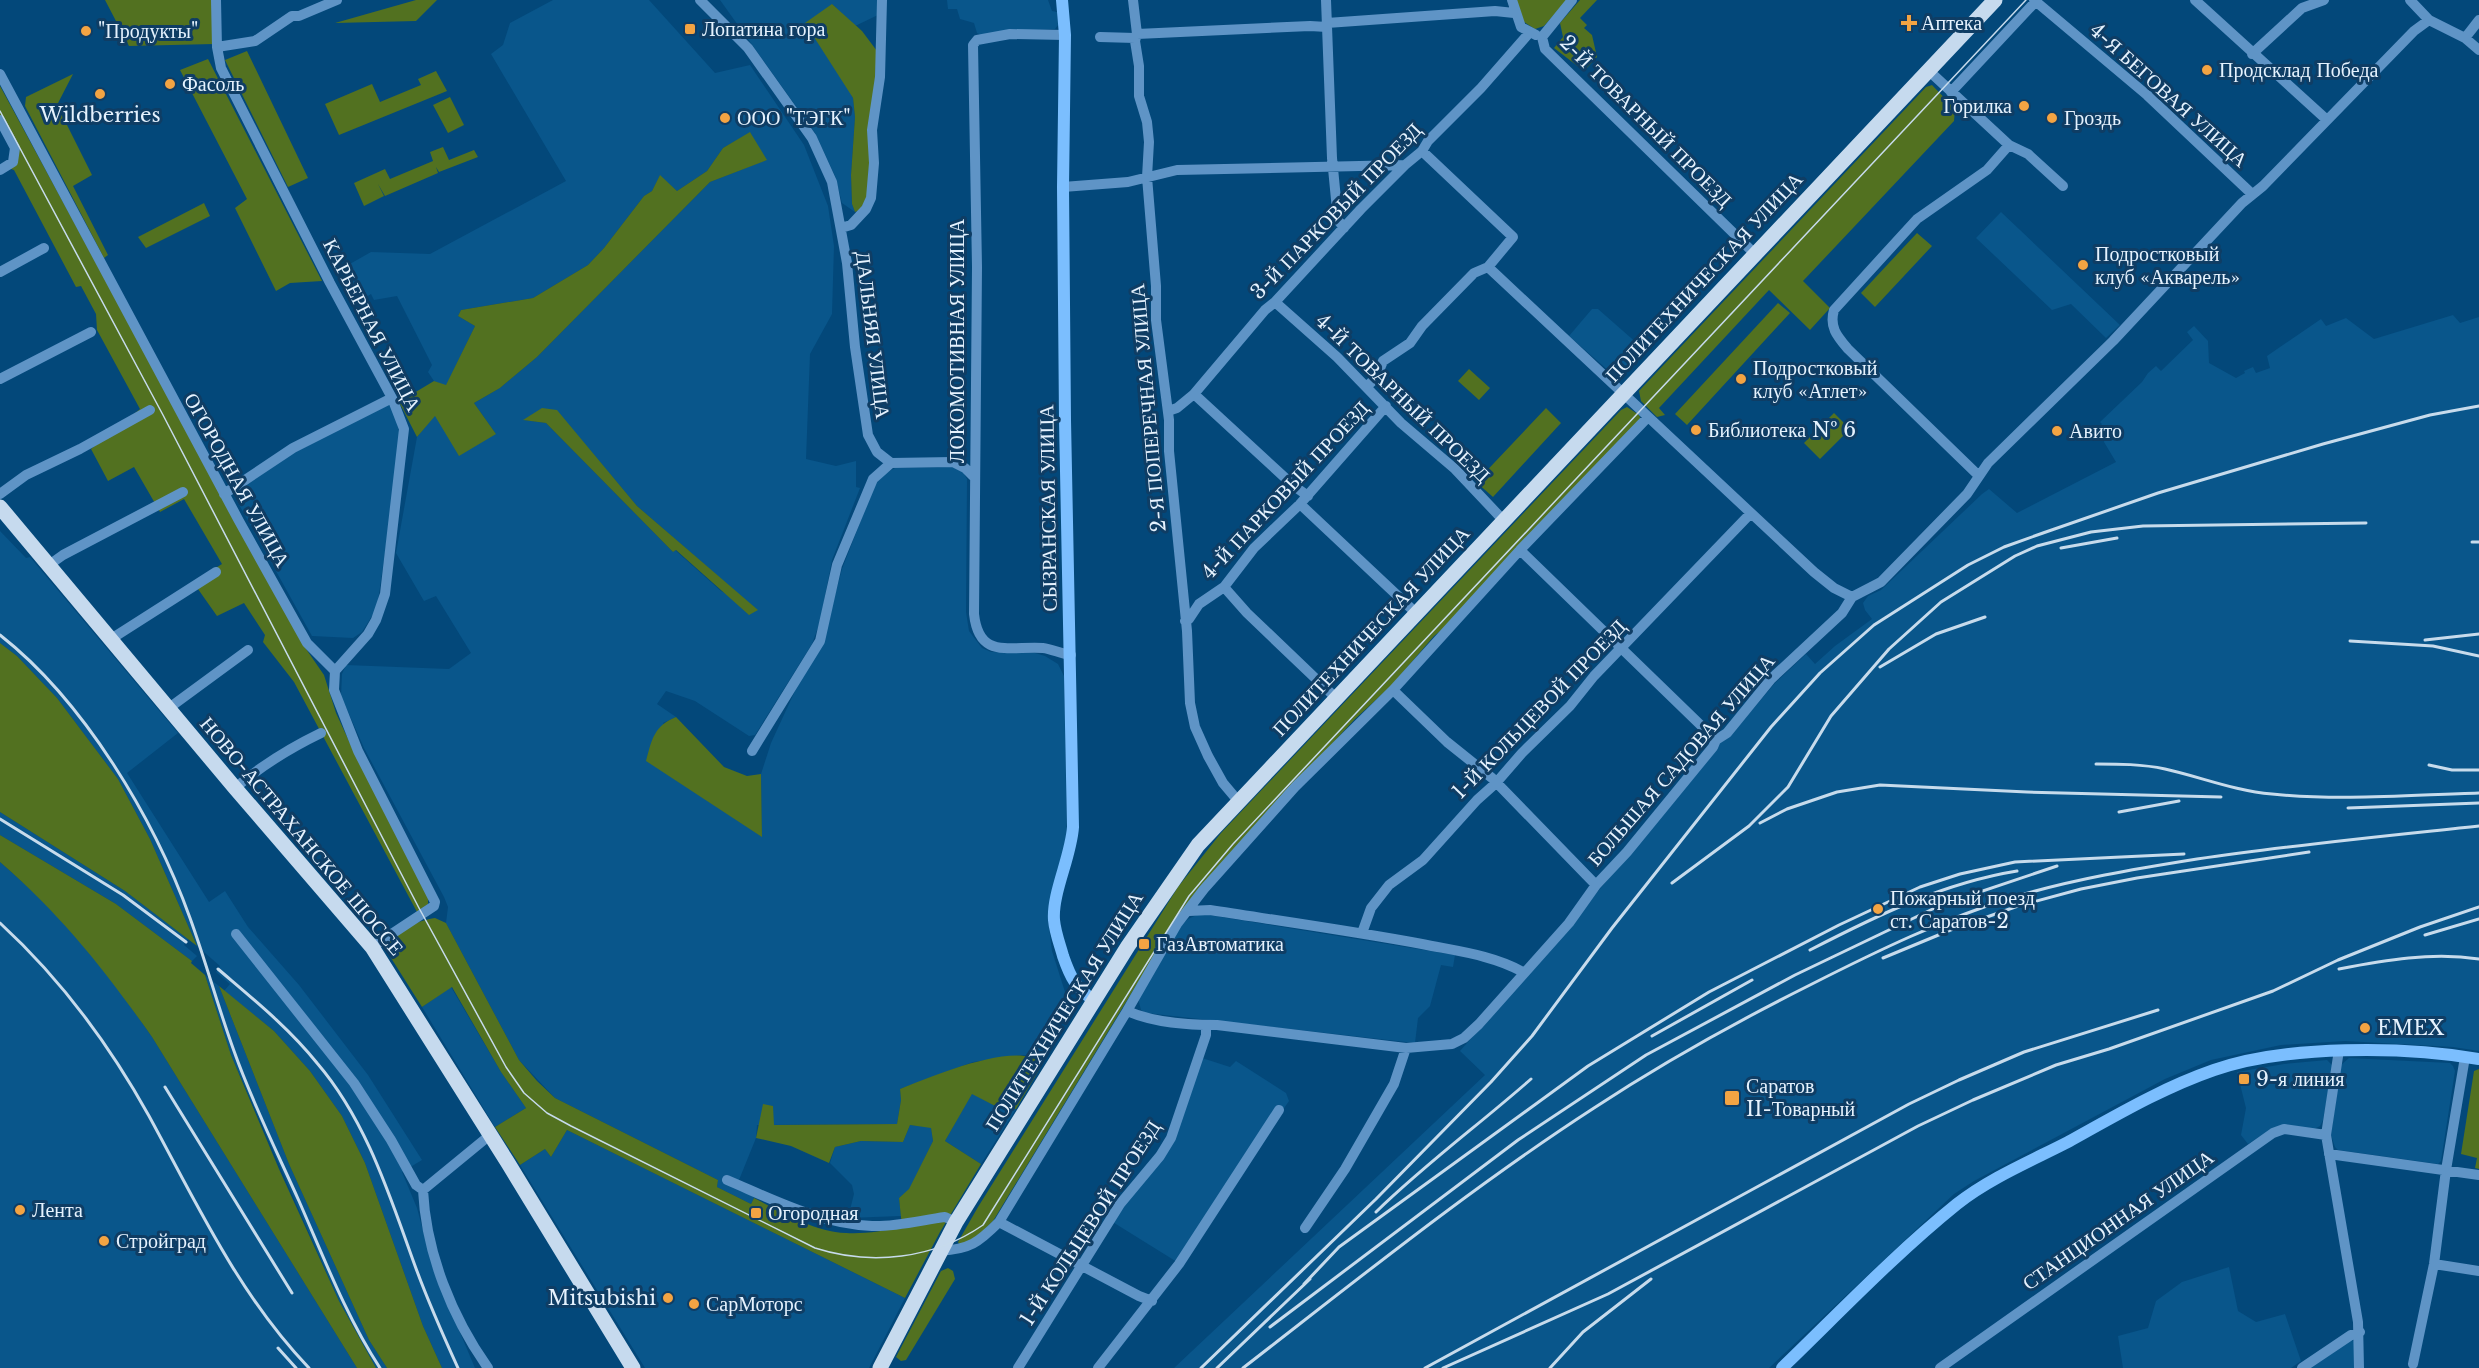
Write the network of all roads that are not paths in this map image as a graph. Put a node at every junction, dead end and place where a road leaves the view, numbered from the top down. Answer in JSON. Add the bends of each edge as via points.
{"nodes":[{"id":1,"x":216,"y":0,"type":"edge"},
{"id":2,"x":337,"y":0,"type":"edge"},
{"id":3,"x":700,"y":0,"type":"edge"},
{"id":4,"x":882,"y":0,"type":"edge"},
{"id":5,"x":1062,"y":0,"type":"edge"},
{"id":6,"x":1133,"y":0,"type":"edge"},
{"id":7,"x":1326,"y":0,"type":"edge"},
{"id":8,"x":1512,"y":0,"type":"edge"},
{"id":9,"x":1572,"y":0,"type":"edge"},
{"id":10,"x":1995,"y":0,"type":"edge"},
{"id":11,"x":2036,"y":0,"type":"edge"},
{"id":12,"x":2195,"y":0,"type":"edge"},
{"id":13,"x":2324,"y":0,"type":"edge"},
{"id":14,"x":2410,"y":0,"type":"edge"},
{"id":15,"x":2311,"y":2,"type":"edge"},
{"id":16,"x":1514,"y":13,"type":"junction"},
{"id":17,"x":2428,"y":20,"type":"junction"},
{"id":18,"x":2479,"y":20,"type":"edge"},
{"id":19,"x":1327,"y":25,"type":"junction"},
{"id":20,"x":1530,"y":32,"type":"junction"},
{"id":21,"x":1065,"y":35,"type":"junction"},
{"id":22,"x":1136,"y":36,"type":"junction"},
{"id":23,"x":1100,"y":37,"type":"dead end"},
{"id":24,"x":1542,"y":37,"type":"junction"},
{"id":25,"x":2465,"y":38,"type":"junction"},
{"id":26,"x":217,"y":46,"type":"junction"},
{"id":27,"x":2479,"y":50,"type":"edge"},
{"id":28,"x":2252,"y":54,"type":"junction"},
{"id":29,"x":1928,"y":70,"type":"junction"},
{"id":30,"x":0,"y":74,"type":"edge"},
{"id":31,"x":1951,"y":92,"type":"junction"},
{"id":32,"x":0,"y":120,"type":"edge"},
{"id":33,"x":2327,"y":120,"type":"junction"},
{"id":34,"x":2009,"y":145,"type":"junction"},
{"id":35,"x":1422,"y":152,"type":"junction"},
{"id":36,"x":1332,"y":165,"type":"junction"},
{"id":37,"x":1405,"y":165,"type":"junction"},
{"id":38,"x":0,"y":170,"type":"edge"},
{"id":39,"x":1147,"y":177,"type":"junction"},
{"id":40,"x":2063,"y":186,"type":"dead end"},
{"id":41,"x":1064,"y":187,"type":"junction"},
{"id":42,"x":2252,"y":194,"type":"junction"},
{"id":43,"x":841,"y":228,"type":"junction"},
{"id":44,"x":1344,"y":228,"type":"junction"},
{"id":45,"x":44,"y":249,"type":"dead end"},
{"id":46,"x":1755,"y":254,"type":"junction"},
{"id":47,"x":1488,"y":267,"type":"junction"},
{"id":48,"x":0,"y":272,"type":"edge"},
{"id":49,"x":1275,"y":302,"type":"junction"},
{"id":50,"x":91,"y":332,"type":"dead end"},
{"id":51,"x":0,"y":379,"type":"edge"},
{"id":52,"x":1367,"y":386,"type":"junction"},
{"id":53,"x":1194,"y":394,"type":"junction"},
{"id":54,"x":1623,"y":394,"type":"junction"},
{"id":55,"x":392,"y":398,"type":"junction"},
{"id":56,"x":1386,"y":406,"type":"junction"},
{"id":57,"x":150,"y":410,"type":"dead end"},
{"id":58,"x":1168,"y":411,"type":"junction"},
{"id":59,"x":1648,"y":417,"type":"junction"},
{"id":60,"x":891,"y":463,"type":"junction"},
{"id":61,"x":974,"y":476,"type":"junction"},
{"id":62,"x":1979,"y":476,"type":"junction"},
{"id":63,"x":183,"y":492,"type":"dead end"},
{"id":64,"x":0,"y":494,"type":"edge"},
{"id":65,"x":224,"y":494,"type":"junction"},
{"id":66,"x":1304,"y":500,"type":"junction"},
{"id":67,"x":0,"y":507,"type":"edge"},
{"id":68,"x":1751,"y":513,"type":"junction"},
{"id":69,"x":1504,"y":521,"type":"junction"},
{"id":70,"x":1520,"y":550,"type":"junction"},
{"id":71,"x":49,"y":565,"type":"junction"},
{"id":72,"x":216,"y":572,"type":"dead end"},
{"id":73,"x":1224,"y":587,"type":"junction"},
{"id":74,"x":1852,"y":597,"type":"junction"},
{"id":75,"x":1416,"y":613,"type":"junction"},
{"id":76,"x":1185,"y":621,"type":"junction"},
{"id":77,"x":111,"y":639,"type":"junction"},
{"id":78,"x":1622,"y":648,"type":"junction"},
{"id":79,"x":248,"y":650,"type":"dead end"},
{"id":80,"x":1071,"y":655,"type":"junction"},
{"id":81,"x":335,"y":671,"type":"junction"},
{"id":82,"x":1393,"y":690,"type":"junction"},
{"id":83,"x":1336,"y":698,"type":"junction"},
{"id":84,"x":169,"y":708,"type":"junction"},
{"id":85,"x":321,"y":733,"type":"dead end"},
{"id":86,"x":1716,"y":740,"type":"junction"},
{"id":87,"x":752,"y":751,"type":"dead end"},
{"id":88,"x":1496,"y":783,"type":"junction"},
{"id":89,"x":235,"y":788,"type":"junction"},
{"id":90,"x":1239,"y":802,"type":"junction"},
{"id":91,"x":1596,"y":885,"type":"junction"},
{"id":92,"x":1189,"y":911,"type":"junction"},
{"id":93,"x":1362,"y":933,"type":"junction"},
{"id":94,"x":236,"y":934,"type":"dead end"},
{"id":95,"x":372,"y":947,"type":"junction"},
{"id":96,"x":1523,"y":972,"type":"junction"},
{"id":97,"x":1094,"y":1001,"type":"junction"},
{"id":98,"x":1127,"y":1011,"type":"junction"},
{"id":99,"x":1206,"y":1025,"type":"junction"},
{"id":100,"x":1406,"y":1048,"type":"junction"},
{"id":101,"x":2339,"y":1050,"type":"junction"},
{"id":102,"x":2465,"y":1057,"type":"junction"},
{"id":103,"x":2479,"y":1059,"type":"edge"},
{"id":104,"x":1279,"y":1110,"type":"dead end"},
{"id":105,"x":490,"y":1135,"type":"junction"},
{"id":106,"x":2326,"y":1135,"type":"junction"},
{"id":107,"x":2329,"y":1154,"type":"junction"},
{"id":108,"x":2446,"y":1170,"type":"junction"},
{"id":109,"x":2479,"y":1175,"type":"edge"},
{"id":110,"x":728,"y":1180,"type":"dead end"},
{"id":111,"x":423,"y":1190,"type":"junction"},
{"id":112,"x":956,"y":1222,"type":"junction"},
{"id":113,"x":999,"y":1222,"type":"junction"},
{"id":114,"x":1305,"y":1228,"type":"dead end"},
{"id":115,"x":940,"y":1251,"type":"junction"},
{"id":116,"x":2434,"y":1264,"type":"junction"},
{"id":117,"x":1083,"y":1266,"type":"junction"},
{"id":118,"x":2479,"y":1271,"type":"edge"},
{"id":119,"x":1152,"y":1301,"type":"junction"},
{"id":120,"x":2360,"y":1332,"type":"junction"},
{"id":121,"x":2413,"y":1364,"type":"dead end"},
{"id":122,"x":488,"y":1368,"type":"edge"},
{"id":123,"x":633,"y":1368,"type":"edge"},
{"id":124,"x":880,"y":1368,"type":"edge"},
{"id":125,"x":1018,"y":1368,"type":"edge"},
{"id":126,"x":1098,"y":1368,"type":"edge"},
{"id":127,"x":1782,"y":1368,"type":"edge"},
{"id":128,"x":1940,"y":1368,"type":"edge"},
{"id":129,"x":2302,"y":1368,"type":"edge"},
{"id":130,"x":2359,"y":1368,"type":"edge"}],
"edges":[{"from":1,"to":26,"type":"street","name":"КАРЬЕРНАЯ УЛИЦА"},
{"from":2,"to":26,"type":"street","via":[[292,16],[255,40]]},
{"from":3,"to":43,"type":"street","via":[[748,48],[812,138],[832,182]]},
{"from":4,"to":43,"type":"street","name":"ДАЛЬНЯЯ УЛИЦА","via":[[871,198],[851,225]]},
{"from":5,"to":21,"type":"street","name":"СЫЗРАНСКАЯ УЛИЦА"},
{"from":6,"to":22,"type":"street","name":"2-Я ПОПЕРЕЧНАЯ УЛИЦА"},
{"from":7,"to":19,"type":"street"},
{"from":8,"to":16,"type":"street"},
{"from":9,"to":24,"type":"street"},
{"from":10,"to":29,"type":"main road","name":"ПОЛИТЕХНИЧЕСКАЯ УЛИЦА"},
{"from":11,"to":31,"type":"street"},
{"from":11,"to":42,"type":"street","name":"4-Я БЕГОВАЯ УЛИЦА","via":[[2147,95]]},
{"from":12,"to":28,"type":"street"},
{"from":13,"to":15,"type":"street"},
{"from":14,"to":17,"type":"street"},
{"from":15,"to":28,"type":"street"},
{"from":16,"to":19,"type":"street","via":[[1495,11]]},
{"from":16,"to":20,"type":"street","via":[[1521,27]]},
{"from":17,"to":25,"type":"street"},
{"from":17,"to":33,"type":"street","name":"БОЛЬШАЯ САДОВАЯ УЛИЦА"},
{"from":18,"to":25,"type":"street"},
{"from":19,"to":22,"type":"street"},
{"from":19,"to":36,"type":"street"},
{"from":20,"to":24,"type":"street"},
{"from":20,"to":35,"type":"street","name":"3-Й ПАРКОВЫЙ ПРОЕЗД","via":[[1481,88],[1434,133]]},
{"from":21,"to":41,"type":"street","name":"СЫЗРАНСКАЯ УЛИЦА"},
{"from":21,"to":61,"type":"street","name":"ЛОКОМОТИВНАЯ УЛИЦА","via":[[1010,34],[977,40],[973,45],[977,267]]},
{"from":22,"to":23,"type":"street"},
{"from":22,"to":39,"type":"street","name":"2-Я ПОПЕРЕЧНАЯ УЛИЦА","via":[[1139,96],[1149,142]]},
{"from":24,"to":46,"type":"street","name":"2-Й ТОВАРНЫЙ ПРОЕЗД","via":[[1545,49]]},
{"from":25,"to":27,"type":"street"},
{"from":26,"to":55,"type":"street","name":"КАРЬЕРНАЯ УЛИЦА","via":[[221,68]]},
{"from":28,"to":33,"type":"street"},
{"from":29,"to":31,"type":"street"},
{"from":29,"to":46,"type":"main road","name":"ПОЛИТЕХНИЧЕСКАЯ УЛИЦА"},
{"from":30,"to":65,"type":"street","name":"ОГОРОДНАЯ УЛИЦА"},
{"from":31,"to":34,"type":"street"},
{"from":32,"to":38,"type":"street","via":[[15,148],[13,162]]},
{"from":33,"to":42,"type":"street","name":"БОЛЬШАЯ САДОВАЯ УЛИЦА"},
{"from":34,"to":40,"type":"street","via":[[2028,153]]},
{"from":34,"to":62,"type":"street","via":[[1987,170],[1917,219],[1834,310],[1832,325],[1848,349]]},
{"from":35,"to":37,"type":"street","name":"3-Й ПАРКОВЫЙ ПРОЕЗД"},
{"from":35,"to":47,"type":"street","name":"4-Й ПАРКОВЫЙ ПРОЕЗД","via":[[1514,237]]},
{"from":36,"to":37,"type":"street"},
{"from":36,"to":39,"type":"street","via":[[1178,170]]},
{"from":36,"to":44,"type":"street","via":[[1338,220]]},
{"from":37,"to":44,"type":"street","name":"3-Й ПАРКОВЫЙ ПРОЕЗД"},
{"from":39,"to":41,"type":"street"},
{"from":39,"to":58,"type":"street","name":"2-Я ПОПЕРЕЧНАЯ УЛИЦА","via":[[1156,320]]},
{"from":41,"to":80,"type":"street","name":"СЫЗРАНСКАЯ УЛИЦА"},
{"from":42,"to":62,"type":"street","name":"БОЛЬШАЯ САДОВАЯ УЛИЦА"},
{"from":43,"to":60,"type":"street","name":"ДАЛЬНЯЯ УЛИЦА","via":[[867,435],[877,452]]},
{"from":44,"to":49,"type":"street","name":"3-Й ПАРКОВЫЙ ПРОЕЗД"},
{"from":45,"to":48,"type":"street"},
{"from":46,"to":54,"type":"main road","name":"ПОЛИТЕХНИЧЕСКАЯ УЛИЦА"},
{"from":47,"to":52,"type":"street","name":"4-Й ПАРКОВЫЙ ПРОЕЗД","via":[[1474,273],[1410,343],[1383,361],[1376,378]]},
{"from":47,"to":54,"type":"street"},
{"from":49,"to":52,"type":"street","name":"4-Й ТОВАРНЫЙ ПРОЕЗД"},
{"from":49,"to":53,"type":"street","name":"3-Й ПАРКОВЫЙ ПРОЕЗД"},
{"from":50,"to":51,"type":"street"},
{"from":52,"to":56,"type":"street","name":"4-Й ТОВАРНЫЙ ПРОЕЗД"},
{"from":53,"to":58,"type":"street","name":"3-Й ПАРКОВЫЙ ПРОЕЗД"},
{"from":53,"to":66,"type":"street","via":[[1294,486]]},
{"from":54,"to":59,"type":"street"},
{"from":54,"to":69,"type":"main road","name":"ПОЛИТЕХНИЧЕСКАЯ УЛИЦА"},
{"from":55,"to":65,"type":"street","via":[[293,448]]},
{"from":55,"to":81,"type":"street","name":"КАРЬЕРНАЯ УЛИЦА","via":[[405,441],[385,594],[368,634]]},
{"from":56,"to":66,"type":"street","name":"4-Й ПАРКОВЫЙ ПРОЕЗД"},
{"from":56,"to":69,"type":"street","name":"4-Й ТОВАРНЫЙ ПРОЕЗД","via":[[1455,469]]},
{"from":57,"to":64,"type":"street","via":[[26,475]]},
{"from":58,"to":76,"type":"street","name":"2-Я ПОПЕРЕЧНАЯ УЛИЦА"},
{"from":59,"to":68,"type":"street"},
{"from":59,"to":70,"type":"street"},
{"from":60,"to":61,"type":"street","via":[[953,462]]},
{"from":60,"to":87,"type":"street","via":[[873,479],[842,555],[820,641]]},
{"from":61,"to":80,"type":"street","name":"ЛОКОМОТИВНАЯ УЛИЦА","via":[[975,629],[982,641],[997,648],[1046,648]]},
{"from":62,"to":74,"type":"street","name":"БОЛЬШАЯ САДОВАЯ УЛИЦА","via":[[1967,494],[1881,582]]},
{"from":63,"to":71,"type":"street"},
{"from":65,"to":81,"type":"street","name":"ОГОРОДНАЯ УЛИЦА","via":[[307,643]]},
{"from":66,"to":73,"type":"street","name":"4-Й ПАРКОВЫЙ ПРОЕЗД","via":[[1254,548]]},
{"from":66,"to":75,"type":"street"},
{"from":67,"to":71,"type":"main road","name":"НОВО-АСТРАХАНСКОЕ ШОССЕ"},
{"from":68,"to":74,"type":"street","via":[[1814,572]]},
{"from":68,"to":78,"type":"street","name":"1-Й КОЛЬЦЕВОЙ ПРОЕЗД"},
{"from":69,"to":75,"type":"main road","name":"ПОЛИТЕХНИЧЕСКАЯ УЛИЦА"},
{"from":70,"to":78,"type":"street"},
{"from":70,"to":82,"type":"street"},
{"from":71,"to":77,"type":"main road","name":"НОВО-АСТРАХАНСКОЕ ШОССЕ"},
{"from":72,"to":77,"type":"street"},
{"from":73,"to":76,"type":"street","name":"4-Й ПАРКОВЫЙ ПРОЕЗД","via":[[1199,604]]},
{"from":73,"to":83,"type":"street"},
{"from":74,"to":86,"type":"street","name":"БОЛЬШАЯ САДОВАЯ УЛИЦА","via":[[1842,613],[1771,679],[1727,733]]},
{"from":75,"to":83,"type":"main road","name":"ПОЛИТЕХНИЧЕСКАЯ УЛИЦА"},
{"from":76,"to":90,"type":"street","name":"2-Я ПОПЕРЕЧНАЯ УЛИЦА","via":[[1195,727],[1223,783]]},
{"from":77,"to":84,"type":"main road","name":"НОВО-АСТРАХАНСКОЕ ШОССЕ"},
{"from":78,"to":86,"type":"street"},
{"from":78,"to":88,"type":"street","name":"1-Й КОЛЬЦЕВОЙ ПРОЕЗД"},
{"from":79,"to":84,"type":"street"},
{"from":80,"to":97,"type":"street","name":"СЫЗРАНСКАЯ УЛИЦА","via":[[1071,845],[1054,918],[1070,978]]},
{"from":81,"to":95,"type":"street","via":[[334,690],[358,751],[435,902]]},
{"from":82,"to":88,"type":"street"},
{"from":82,"to":92,"type":"street","via":[[1295,787]]},
{"from":83,"to":90,"type":"main road","name":"ПОЛИТЕХНИЧЕСКАЯ УЛИЦА"},
{"from":84,"to":89,"type":"main road","name":"НОВО-АСТРАХАНСКОЕ ШОССЕ"},
{"from":85,"to":89,"type":"street","via":[[291,748]]},
{"from":86,"to":91,"type":"street","name":"БОЛЬШАЯ САДОВАЯ УЛИЦА"},
{"from":88,"to":91,"type":"street"},
{"from":88,"to":93,"type":"street","name":"1-Й КОЛЬЦЕВОЙ ПРОЕЗД","via":[[1423,860],[1389,885],[1371,908]]},
{"from":89,"to":95,"type":"main road","name":"НОВО-АСТРАХАНСКОЕ ШОССЕ"},
{"from":90,"to":97,"type":"main road","name":"ПОЛИТЕХНИЧЕСКАЯ УЛИЦА","via":[[1198,845],[1171,881]]},
{"from":91,"to":96,"type":"street","name":"БОЛЬШАЯ САДОВАЯ УЛИЦА","via":[[1569,923]]},
{"from":92,"to":93,"type":"street","via":[[1210,910]]},
{"from":92,"to":98,"type":"street","via":[[1177,924]]},
{"from":93,"to":96,"type":"street","via":[[1489,958]]},
{"from":94,"to":111,"type":"street","via":[[354,1083],[416,1185]]},
{"from":95,"to":105,"type":"main road","name":"НОВО-АСТРАХАНСКОЕ ШОССЕ"},
{"from":96,"to":100,"type":"street","name":"БОЛЬШАЯ САДОВАЯ УЛИЦА","via":[[1464,1038],[1452,1044]]},
{"from":97,"to":112,"type":"main road","name":"ПОЛИТЕХНИЧЕСКАЯ УЛИЦА"},
{"from":98,"to":99,"type":"street","name":"БОЛЬШАЯ САДОВАЯ УЛИЦА","via":[[1143,1018]]},
{"from":98,"to":113,"type":"street"},
{"from":99,"to":100,"type":"street","name":"БОЛЬШАЯ САДОВАЯ УЛИЦА"},
{"from":99,"to":117,"type":"street","name":"1-Й КОЛЬЦЕВОЙ ПРОЕЗД","via":[[1171,1138],[1120,1204]]},
{"from":100,"to":114,"type":"street","via":[[1394,1084],[1345,1169]]},
{"from":101,"to":102,"type":"street"},
{"from":101,"to":106,"type":"street"},
{"from":101,"to":127,"type":"street","via":[[2215,1069],[2170,1087],[1998,1179],[1940,1218]]},
{"from":102,"to":103,"type":"street"},
{"from":102,"to":108,"type":"street"},
{"from":104,"to":119,"type":"street"},
{"from":105,"to":111,"type":"street"},
{"from":105,"to":123,"type":"main road","name":"НОВО-АСТРАХАНСКОЕ ШОССЕ"},
{"from":106,"to":107,"type":"street"},
{"from":106,"to":128,"type":"street","name":"СТАНЦИОННАЯ УЛИЦА","via":[[2284,1129],[2273,1133]]},
{"from":107,"to":108,"type":"street"},
{"from":107,"to":120,"type":"street"},
{"from":108,"to":109,"type":"street"},
{"from":108,"to":116,"type":"street"},
{"from":110,"to":112,"type":"street","via":[[832,1221],[873,1226],[945,1217]]},
{"from":111,"to":122,"type":"street","via":[[448,1297]]},
{"from":112,"to":115,"type":"main road","name":"ПОЛИТЕХНИЧЕСКАЯ УЛИЦА"},
{"from":113,"to":115,"type":"street","via":[[966,1248]]},
{"from":113,"to":117,"type":"street"},
{"from":115,"to":124,"type":"main road","name":"ПОЛИТЕХНИЧЕСКАЯ УЛИЦА"},
{"from":116,"to":118,"type":"street"},
{"from":116,"to":121,"type":"street"},
{"from":117,"to":119,"type":"street"},
{"from":117,"to":125,"type":"street","name":"1-Й КОЛЬЦЕВОЙ ПРОЕЗД"},
{"from":119,"to":126,"type":"street"},
{"from":120,"to":129,"type":"street"},
{"from":120,"to":130,"type":"street"}]}
